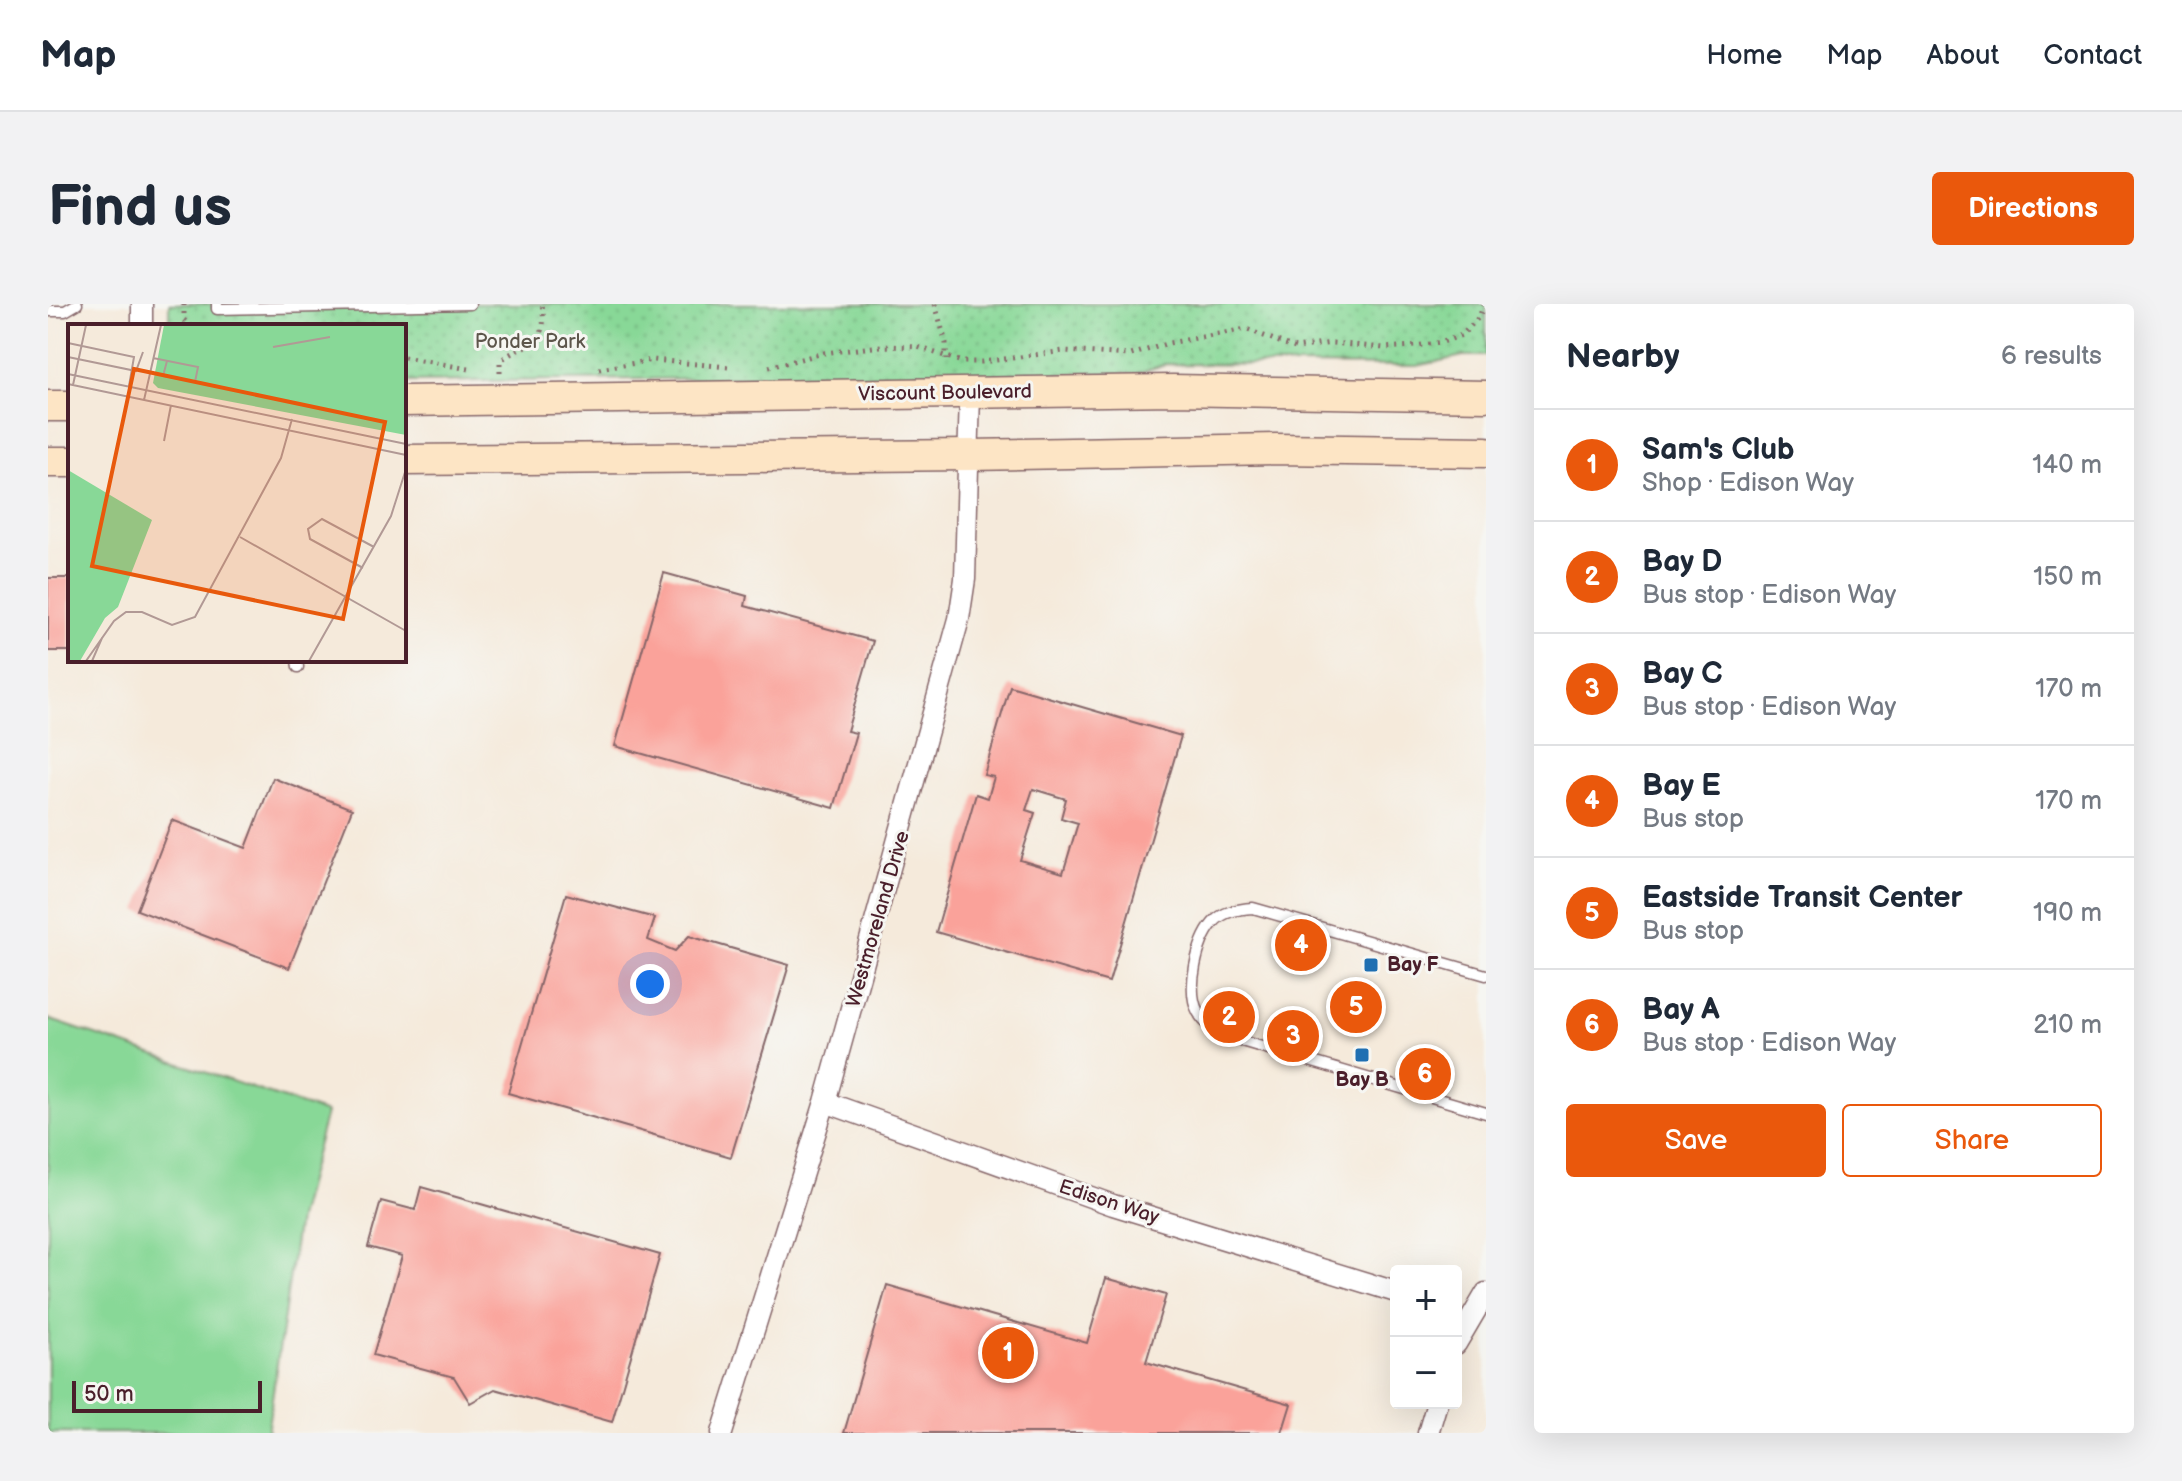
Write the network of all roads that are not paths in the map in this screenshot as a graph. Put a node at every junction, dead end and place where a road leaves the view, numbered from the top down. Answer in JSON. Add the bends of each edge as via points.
{"nodes":[{"id":1,"x":77,"y":304,"type":"edge"},
{"id":2,"x":217,"y":304,"type":"edge"},
{"id":3,"x":470,"y":304,"type":"edge"},
{"id":4,"x":401,"y":305,"type":"edge"},
{"id":5,"x":48,"y":311,"type":"edge"},
{"id":6,"x":970,"y":393,"type":"junction"},
{"id":7,"x":1486,"y":396,"type":"edge"},
{"id":8,"x":406,"y":401,"type":"edge"},
{"id":9,"x":1486,"y":452,"type":"edge"},
{"id":10,"x":970,"y":455,"type":"junction"},
{"id":11,"x":406,"y":460,"type":"edge"},
{"id":12,"x":1486,"y":975,"type":"edge"},
{"id":13,"x":825,"y":1102,"type":"junction"},
{"id":14,"x":1486,"y":1113,"type":"edge"},
{"id":15,"x":1390,"y":1290,"type":"edge"},
{"id":16,"x":1486,"y":1293,"type":"edge"},
{"id":17,"x":1471,"y":1315,"type":"edge"},
{"id":18,"x":1460,"y":1337,"type":"edge"},
{"id":19,"x":1435,"y":1409,"type":"edge"},
{"id":20,"x":722,"y":1433,"type":"edge"},
{"id":21,"x":1428,"y":1433,"type":"edge"}],
"edges":[{"from":1,"to":5,"type":"lane"},
{"from":2,"to":4,"type":"lane","via":[[217,309]]},
{"from":3,"to":4,"type":"lane"},
{"from":6,"to":7,"type":"main road","name":"Viscount Boulevard","via":[[1272,390]]},
{"from":6,"to":8,"type":"main road","name":"Viscount Boulevard"},
{"from":6,"to":10,"type":"street","name":"Westmoreland Drive"},
{"from":9,"to":10,"type":"main road","via":[[1276,449]]},
{"from":10,"to":11,"type":"main road"},
{"from":10,"to":13,"type":"street","name":"Westmoreland Drive","via":[[959,619]]},
{"from":12,"to":14,"type":"lane","via":[[1253,908],[1232,910],[1214,921],[1191,980],[1198,1013],[1213,1029]]},
{"from":13,"to":15,"type":"street","name":"Edison Way","via":[[1113,1205]]},
{"from":13,"to":20,"type":"street","name":"Westmoreland Drive"},
{"from":16,"to":17,"type":"street"},
{"from":17,"to":18,"type":"street"},
{"from":19,"to":21,"type":"street"}]}
